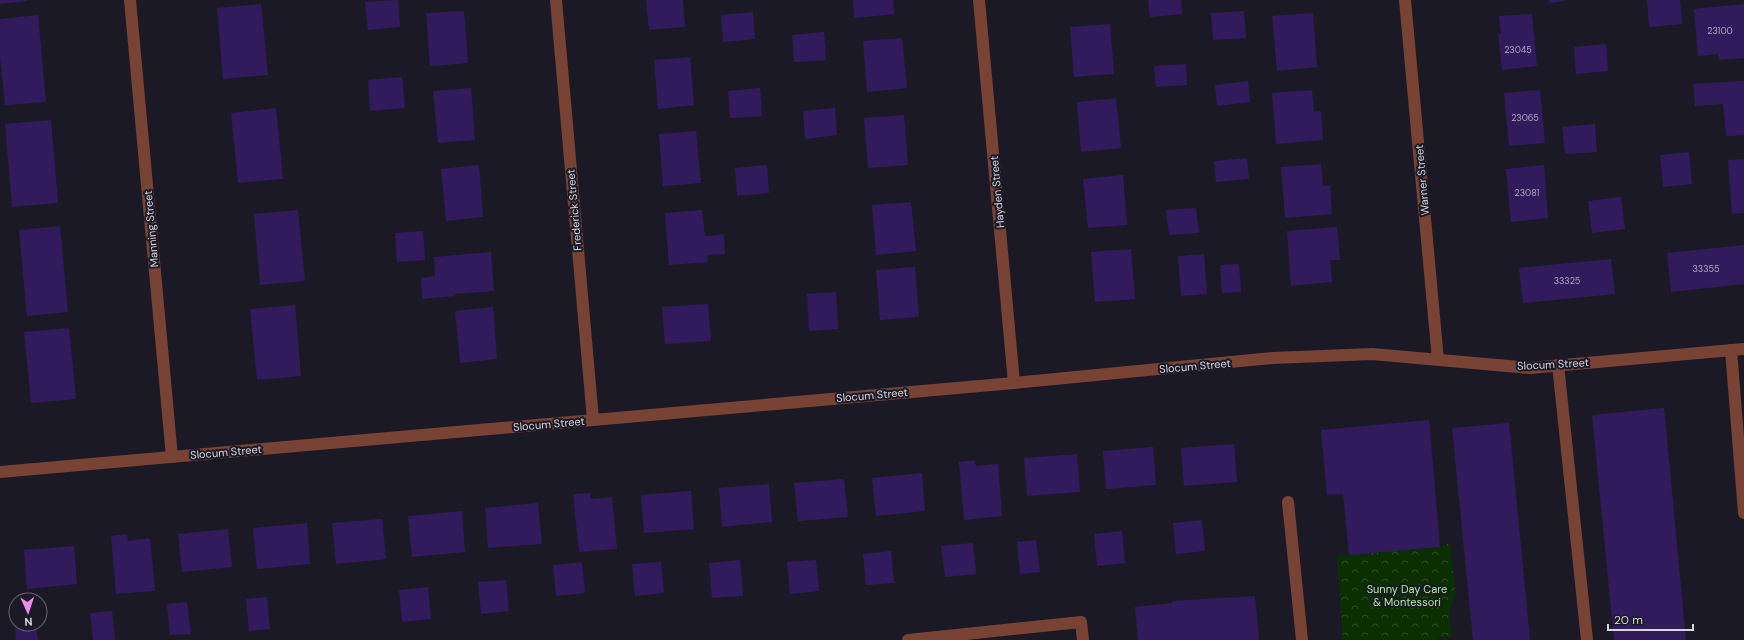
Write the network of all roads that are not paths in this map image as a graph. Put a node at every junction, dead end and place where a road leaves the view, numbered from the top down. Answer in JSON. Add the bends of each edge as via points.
{"nodes":[{"id":1,"x":130,"y":0,"type":"edge"},
{"id":2,"x":556,"y":0,"type":"edge"},
{"id":3,"x":979,"y":0,"type":"edge"},
{"id":4,"x":1405,"y":0,"type":"edge"},
{"id":5,"x":1744,"y":349,"type":"edge"},
{"id":6,"x":1731,"y":350,"type":"junction"},
{"id":7,"x":1438,"y":360,"type":"junction"},
{"id":8,"x":1558,"y":365,"type":"junction"},
{"id":9,"x":1014,"y":383,"type":"junction"},
{"id":10,"x":593,"y":420,"type":"junction"},
{"id":11,"x":1741,"y":433,"type":"edge"},
{"id":12,"x":172,"y":457,"type":"junction"},
{"id":13,"x":0,"y":472,"type":"edge"},
{"id":14,"x":1288,"y":502,"type":"dead end"},
{"id":15,"x":1744,"y":513,"type":"edge"},
{"id":16,"x":1007,"y":635,"type":"edge"},
{"id":17,"x":930,"y":639,"type":"edge"},
{"id":18,"x":908,"y":640,"type":"edge"},
{"id":19,"x":1083,"y":640,"type":"edge"},
{"id":20,"x":1302,"y":640,"type":"edge"},
{"id":21,"x":1587,"y":640,"type":"edge"}],
"edges":[{"from":1,"to":12,"type":"street","name":"Manning Street"},
{"from":2,"to":10,"type":"street","name":"Frederick Street"},
{"from":3,"to":9,"type":"street","name":"Hayden Street"},
{"from":4,"to":7,"type":"street","name":"Warner Street"},
{"from":5,"to":6,"type":"street","name":"Slocum Street"},
{"from":6,"to":8,"type":"street","name":"Slocum Street"},
{"from":6,"to":11,"type":"street"},
{"from":7,"to":8,"type":"street","name":"Slocum Street","via":[[1530,368]]},
{"from":7,"to":9,"type":"street","name":"Slocum Street","via":[[1372,354],[1273,358]]},
{"from":8,"to":21,"type":"street"},
{"from":9,"to":10,"type":"street","name":"Slocum Street"},
{"from":10,"to":12,"type":"street","name":"Slocum Street"},
{"from":11,"to":15,"type":"street"},
{"from":12,"to":13,"type":"street","name":"Slocum Street"},
{"from":14,"to":20,"type":"street"},
{"from":16,"to":17,"type":"street"},
{"from":16,"to":19,"type":"street","via":[[1081,622]]},
{"from":17,"to":18,"type":"street"}]}
